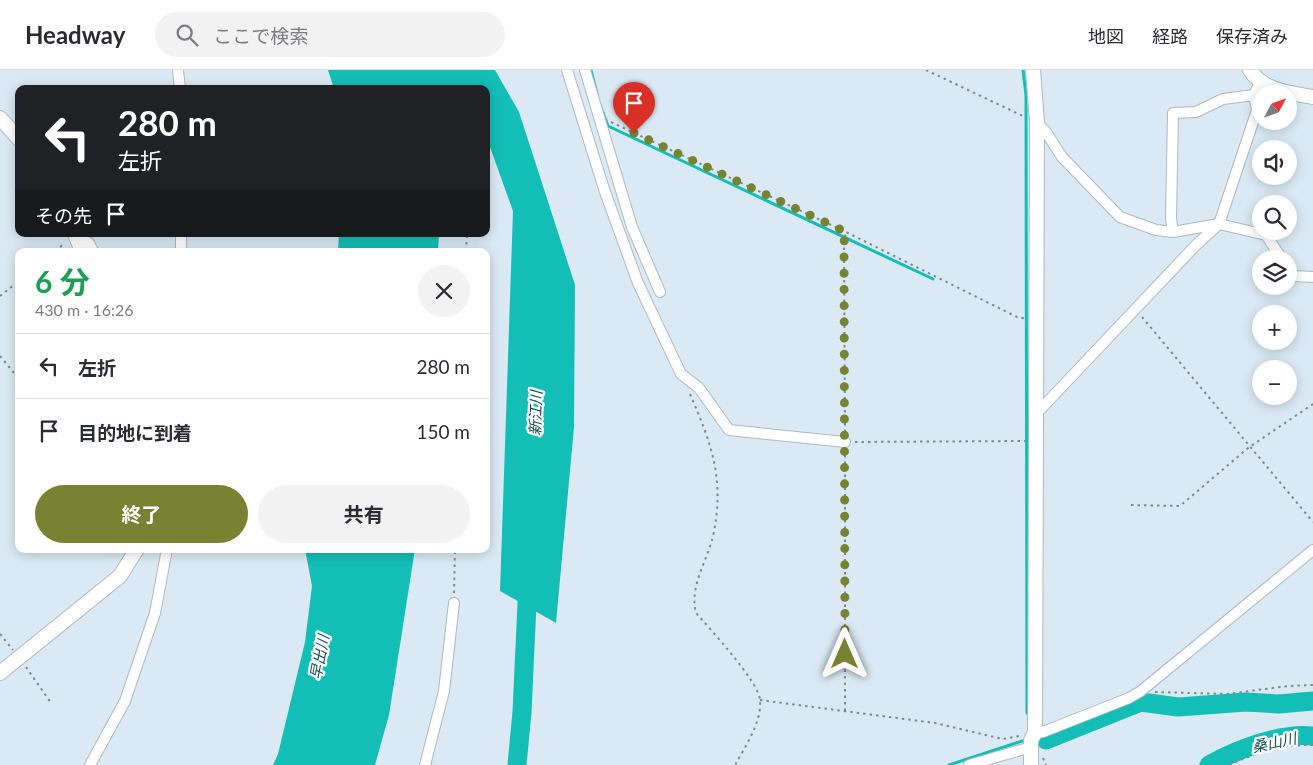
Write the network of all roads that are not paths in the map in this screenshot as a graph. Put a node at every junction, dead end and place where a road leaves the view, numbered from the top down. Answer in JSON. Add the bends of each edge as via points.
{"nodes":[{"id":1,"x":178,"y":70,"type":"edge"},
{"id":2,"x":567,"y":70,"type":"edge"},
{"id":3,"x":585,"y":70,"type":"edge"},
{"id":4,"x":1034,"y":70,"type":"edge"},
{"id":5,"x":1250,"y":70,"type":"edge"},
{"id":6,"x":180,"y":85,"type":"edge"},
{"id":7,"x":1256,"y":85,"type":"edge"},
{"id":8,"x":1252,"y":90,"type":"edge"},
{"id":9,"x":1298,"y":94,"type":"edge"},
{"id":10,"x":1313,"y":97,"type":"edge"},
{"id":11,"x":0,"y":118,"type":"edge"},
{"id":12,"x":1036,"y":122,"type":"junction"},
{"id":13,"x":1252,"y":125,"type":"edge"},
{"id":14,"x":15,"y":135,"type":"edge"},
{"id":15,"x":1219,"y":224,"type":"junction"},
{"id":16,"x":1173,"y":232,"type":"junction"},
{"id":17,"x":80,"y":237,"type":"edge"},
{"id":18,"x":92,"y":248,"type":"edge"},
{"id":19,"x":1276,"y":250,"type":"edge"},
{"id":20,"x":1297,"y":276,"type":"edge"},
{"id":21,"x":1313,"y":277,"type":"edge"},
{"id":22,"x":660,"y":292,"type":"dead end"},
{"id":23,"x":1037,"y":413,"type":"junction"},
{"id":24,"x":845,"y":442,"type":"road end"},
{"id":25,"x":1313,"y":550,"type":"edge"},
{"id":26,"x":134,"y":553,"type":"edge"},
{"id":27,"x":166,"y":553,"type":"edge"},
{"id":28,"x":454,"y":603,"type":"road end"},
{"id":29,"x":0,"y":673,"type":"edge"},
{"id":30,"x":1035,"y":733,"type":"junction"},
{"id":31,"x":1031,"y":747,"type":"junction"},
{"id":32,"x":90,"y":765,"type":"edge"},
{"id":33,"x":424,"y":765,"type":"edge"},
{"id":34,"x":968,"y":765,"type":"edge"},
{"id":35,"x":1031,"y":765,"type":"edge"}],
"edges":[{"from":1,"to":6,"type":"street"},
{"from":2,"to":24,"type":"street","via":[[604,189],[638,283],[681,374],[698,388],[729,430]]},
{"from":3,"to":22,"type":"street","via":[[632,227]]},
{"from":4,"to":12,"type":"street"},
{"from":5,"to":7,"type":"street"},
{"from":8,"to":16,"type":"street","via":[[1196,112],[1174,113]]},
{"from":9,"to":10,"type":"street"},
{"from":11,"to":14,"type":"street"},
{"from":12,"to":16,"type":"street","via":[[1062,157],[1111,210],[1132,223]]},
{"from":12,"to":23,"type":"street"},
{"from":13,"to":15,"type":"street"},
{"from":15,"to":16,"type":"street"},
{"from":15,"to":19,"type":"street","via":[[1266,235]]},
{"from":15,"to":23,"type":"street"},
{"from":17,"to":18,"type":"street"},
{"from":20,"to":21,"type":"street"},
{"from":23,"to":30,"type":"street"},
{"from":25,"to":30,"type":"street","via":[[1141,691],[1121,702]]},
{"from":26,"to":29,"type":"street","via":[[120,576]]},
{"from":27,"to":32,"type":"street","via":[[155,613],[128,692]]},
{"from":28,"to":33,"type":"street","via":[[444,690]]},
{"from":30,"to":31,"type":"street"},
{"from":31,"to":34,"type":"street"},
{"from":31,"to":35,"type":"street"}]}
